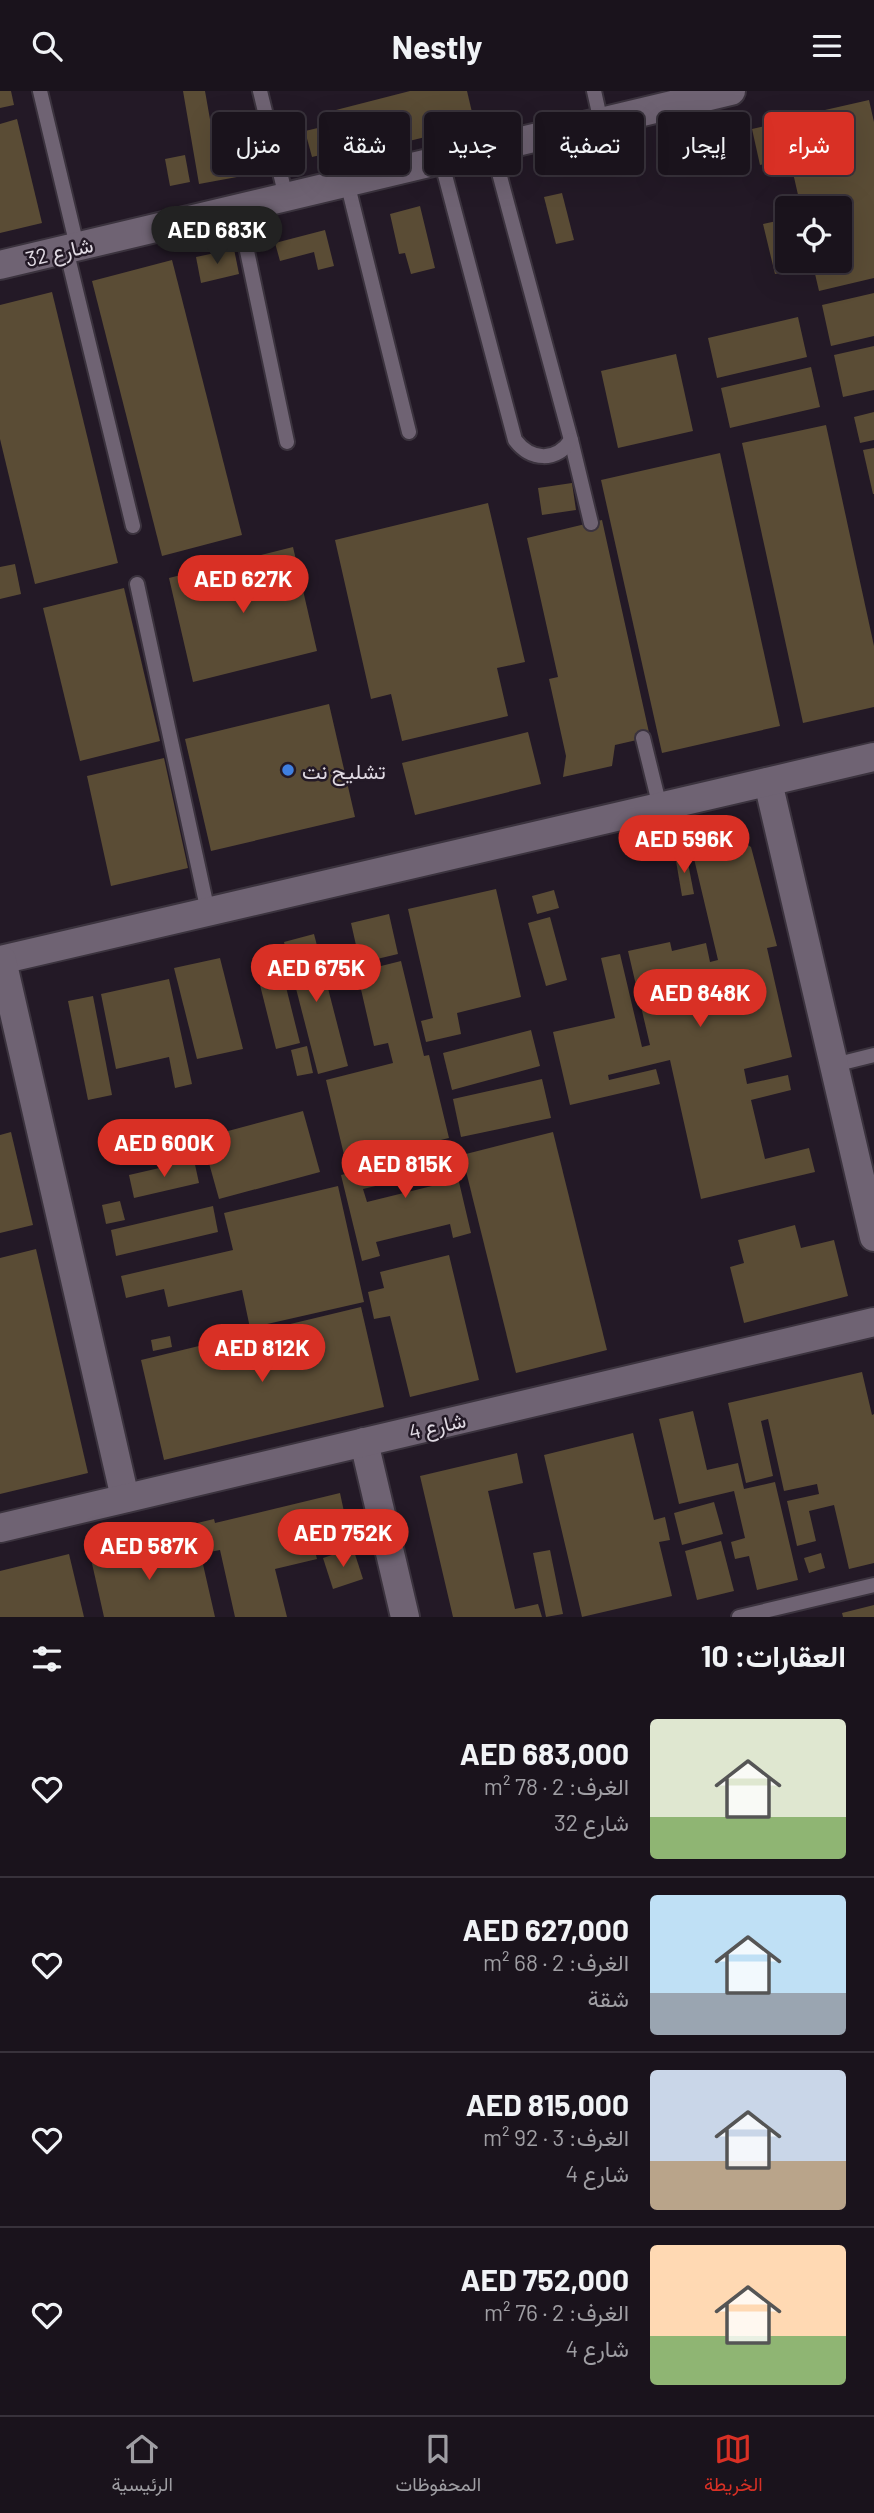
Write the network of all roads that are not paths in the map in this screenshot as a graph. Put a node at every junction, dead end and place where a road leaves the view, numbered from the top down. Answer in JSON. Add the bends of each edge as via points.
{"nodes":[{"id":1,"x":40,"y":91,"type":"edge"},
{"id":2,"x":260,"y":91,"type":"edge"},
{"id":3,"x":594,"y":91,"type":"edge"},
{"id":4,"x":732,"y":91,"type":"edge"},
{"id":5,"x":599,"y":112,"type":"edge"},
{"id":6,"x":643,"y":112,"type":"edge"},
{"id":7,"x":424,"y":164,"type":"edge"},
{"id":8,"x":446,"y":175,"type":"edge"},
{"id":9,"x":500,"y":175,"type":"edge"},
{"id":10,"x":348,"y":182,"type":"junction"},
{"id":11,"x":286,"y":197,"type":"junction"},
{"id":12,"x":238,"y":208,"type":"junction"},
{"id":13,"x":71,"y":248,"type":"junction"},
{"id":14,"x":0,"y":265,"type":"edge"},
{"id":15,"x":409,"y":432,"type":"dead end"},
{"id":16,"x":572,"y":440,"type":"junction"},
{"id":17,"x":287,"y":442,"type":"dead end"},
{"id":18,"x":591,"y":523,"type":"dead end"},
{"id":19,"x":133,"y":526,"type":"dead end"},
{"id":20,"x":137,"y":584,"type":"dead end"},
{"id":21,"x":643,"y":738,"type":"dead end"},
{"id":22,"x":874,"y":757,"type":"edge"},
{"id":23,"x":768,"y":782,"type":"junction"},
{"id":24,"x":660,"y":807,"type":"junction"},
{"id":25,"x":208,"y":912,"type":"junction"},
{"id":26,"x":1,"y":960,"type":"edge"},
{"id":27,"x":874,"y":1055,"type":"edge"},
{"id":28,"x":834,"y":1065,"type":"junction"},
{"id":29,"x":874,"y":1237,"type":"edge"},
{"id":30,"x":874,"y":1322,"type":"edge"},
{"id":31,"x":363,"y":1442,"type":"junction"},
{"id":32,"x":125,"y":1498,"type":"junction"},
{"id":33,"x":0,"y":1528,"type":"edge"},
{"id":34,"x":874,"y":1585,"type":"edge"},
{"id":35,"x":405,"y":1617,"type":"edge"},
{"id":36,"x":739,"y":1617,"type":"edge"}],
"edges":[{"from":1,"to":13,"type":"lane"},
{"from":2,"to":11,"type":"lane"},
{"from":3,"to":5,"type":"lane"},
{"from":4,"to":6,"type":"street","name":"شارع 32"},
{"from":7,"to":10,"type":"street","name":"شارع 32"},
{"from":8,"to":16,"type":"lane","via":[[515,440],[538,457],[558,453]]},
{"from":9,"to":16,"type":"lane"},
{"from":10,"to":11,"type":"street","name":"شارع 32"},
{"from":10,"to":15,"type":"lane"},
{"from":11,"to":12,"type":"street","name":"شارع 32"},
{"from":12,"to":13,"type":"street","name":"شارع 32"},
{"from":12,"to":17,"type":"lane"},
{"from":13,"to":14,"type":"street","name":"شارع 32"},
{"from":13,"to":19,"type":"lane"},
{"from":16,"to":18,"type":"lane"},
{"from":20,"to":25,"type":"lane"},
{"from":21,"to":24,"type":"lane"},
{"from":22,"to":23,"type":"street"},
{"from":23,"to":24,"type":"street"},
{"from":23,"to":28,"type":"street"},
{"from":24,"to":25,"type":"street"},
{"from":25,"to":26,"type":"street"},
{"from":26,"to":32,"type":"street"},
{"from":27,"to":28,"type":"lane"},
{"from":28,"to":29,"type":"street"},
{"from":30,"to":31,"type":"street","name":"شارع 4"},
{"from":31,"to":32,"type":"street","name":"شارع 4"},
{"from":31,"to":35,"type":"street"},
{"from":32,"to":33,"type":"street","name":"شارع 4"},
{"from":34,"to":36,"type":"lane"}]}
